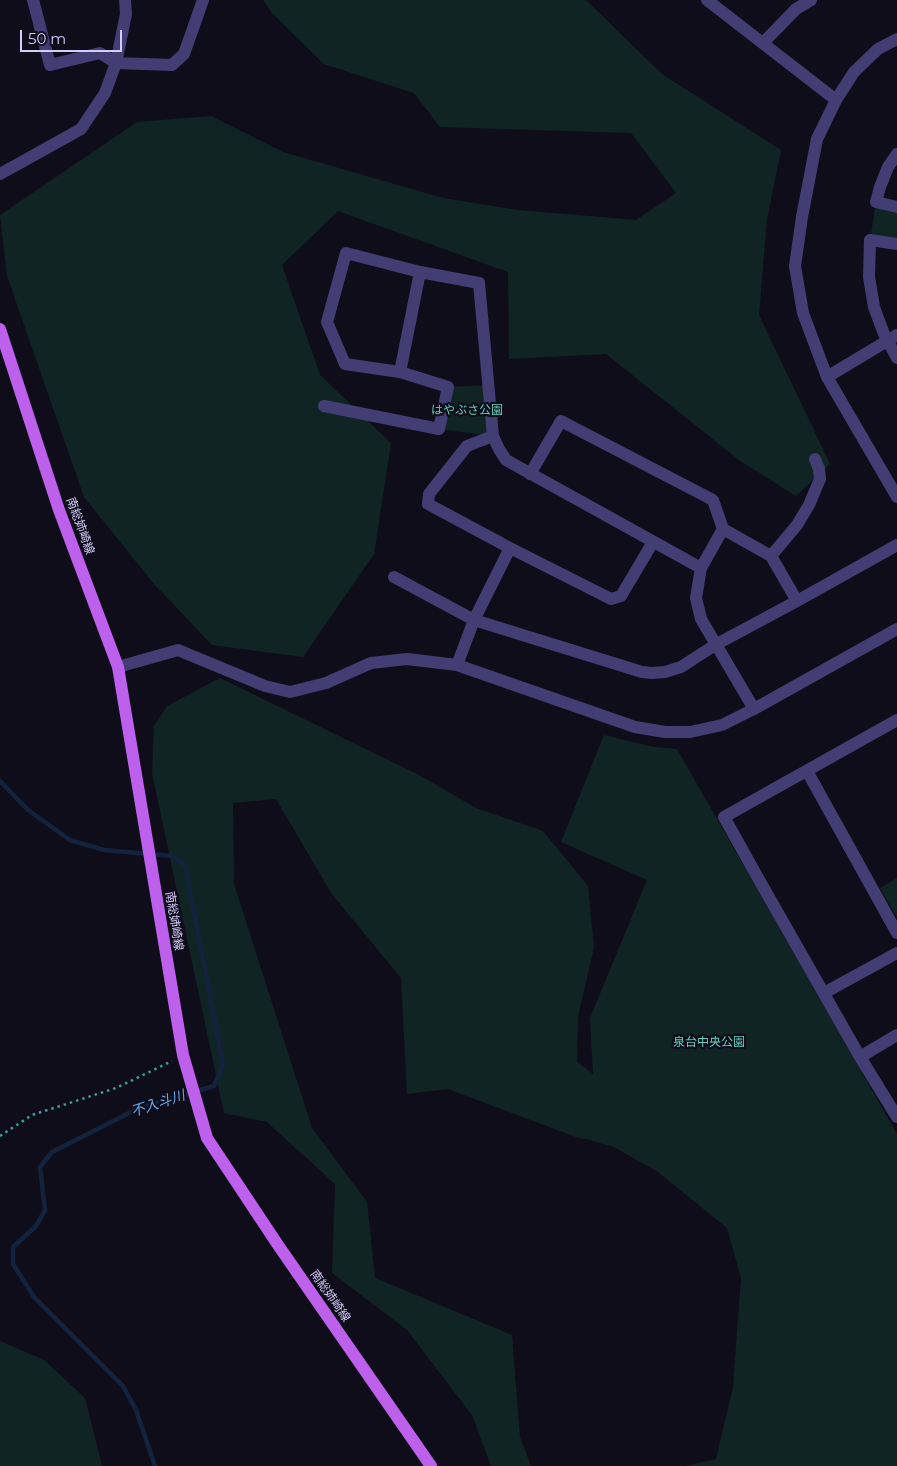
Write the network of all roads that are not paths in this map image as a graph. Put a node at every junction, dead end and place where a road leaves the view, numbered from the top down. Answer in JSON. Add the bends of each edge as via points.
{"nodes":[{"id":1,"x":33,"y":0,"type":"edge"},
{"id":2,"x":125,"y":0,"type":"edge"},
{"id":3,"x":203,"y":0,"type":"edge"},
{"id":4,"x":707,"y":0,"type":"edge"},
{"id":5,"x":811,"y":0,"type":"edge"},
{"id":6,"x":897,"y":40,"type":"edge"},
{"id":7,"x":763,"y":43,"type":"junction"},
{"id":8,"x":116,"y":63,"type":"junction"},
{"id":9,"x":836,"y":100,"type":"junction"},
{"id":10,"x":897,"y":154,"type":"edge"},
{"id":11,"x":0,"y":174,"type":"edge"},
{"id":12,"x":897,"y":207,"type":"edge"},
{"id":13,"x":897,"y":244,"type":"edge"},
{"id":14,"x":420,"y":272,"type":"junction"},
{"id":15,"x":0,"y":329,"type":"edge"},
{"id":16,"x":892,"y":338,"type":"edge"},
{"id":17,"x":897,"y":358,"type":"edge"},
{"id":18,"x":400,"y":372,"type":"junction"},
{"id":19,"x":827,"y":377,"type":"junction"},
{"id":20,"x":324,"y":406,"type":"dead end"},
{"id":21,"x":493,"y":436,"type":"junction"},
{"id":22,"x":815,"y":459,"type":"dead end"},
{"id":23,"x":530,"y":474,"type":"junction"},
{"id":24,"x":897,"y":497,"type":"edge"},
{"id":25,"x":723,"y":529,"type":"junction"},
{"id":26,"x":653,"y":542,"type":"junction"},
{"id":27,"x":897,"y":544,"type":"edge"},
{"id":28,"x":510,"y":548,"type":"junction"},
{"id":29,"x":771,"y":556,"type":"junction"},
{"id":30,"x":701,"y":568,"type":"junction"},
{"id":31,"x":394,"y":577,"type":"dead end"},
{"id":32,"x":797,"y":601,"type":"junction"},
{"id":33,"x":474,"y":620,"type":"junction"},
{"id":34,"x":897,"y":629,"type":"edge"},
{"id":35,"x":715,"y":644,"type":"junction"},
{"id":36,"x":457,"y":666,"type":"junction"},
{"id":37,"x":118,"y":667,"type":"junction"},
{"id":38,"x":754,"y":709,"type":"junction"},
{"id":39,"x":897,"y":720,"type":"edge"},
{"id":40,"x":807,"y":771,"type":"junction"},
{"id":41,"x":897,"y":933,"type":"edge"},
{"id":42,"x":897,"y":953,"type":"edge"},
{"id":43,"x":824,"y":993,"type":"junction"},
{"id":44,"x":897,"y":1035,"type":"edge"},
{"id":45,"x":860,"y":1057,"type":"junction"},
{"id":46,"x":897,"y":1117,"type":"edge"},
{"id":47,"x":432,"y":1466,"type":"edge"}],
"edges":[{"from":1,"to":8,"type":"street","via":[[50,65],[100,53]]},
{"from":2,"to":8,"type":"street","via":[[126,14]]},
{"from":3,"to":8,"type":"street","via":[[179,60],[172,65]]},
{"from":4,"to":7,"type":"street"},
{"from":5,"to":7,"type":"street","via":[[796,8]]},
{"from":6,"to":9,"type":"street","via":[[878,49],[854,72]]},
{"from":7,"to":9,"type":"street"},
{"from":8,"to":11,"type":"street","via":[[106,93],[81,129]]},
{"from":9,"to":19,"type":"street","via":[[817,139],[795,266],[803,313]]},
{"from":10,"to":12,"type":"street","via":[[888,167],[876,202]]},
{"from":13,"to":16,"type":"street","via":[[870,240],[869,277],[874,307]]},
{"from":14,"to":18,"type":"street"},
{"from":14,"to":18,"type":"street","via":[[346,253],[327,322],[345,364]]},
{"from":14,"to":21,"type":"street","via":[[479,283]]},
{"from":15,"to":37,"type":"main road","name":"南総姉崎線","via":[[59,510]]},
{"from":16,"to":17,"type":"street"},
{"from":16,"to":19,"type":"street"},
{"from":18,"to":20,"type":"street","via":[[448,387],[439,429]]},
{"from":19,"to":24,"type":"street"},
{"from":21,"to":23,"type":"street","via":[[506,460]]},
{"from":21,"to":28,"type":"street","via":[[467,446],[429,494],[428,504]]},
{"from":22,"to":29,"type":"street","via":[[820,479],[809,505]]},
{"from":23,"to":25,"type":"street","via":[[561,421],[714,500]]},
{"from":23,"to":26,"type":"street"},
{"from":25,"to":29,"type":"street"},
{"from":25,"to":30,"type":"street"},
{"from":26,"to":28,"type":"street","via":[[621,596],[612,599]]},
{"from":26,"to":30,"type":"street"},
{"from":27,"to":32,"type":"street"},
{"from":28,"to":33,"type":"street"},
{"from":29,"to":32,"type":"street"},
{"from":30,"to":35,"type":"street","via":[[696,598],[701,619]]},
{"from":31,"to":33,"type":"street"},
{"from":32,"to":35,"type":"street"},
{"from":33,"to":35,"type":"street","via":[[642,672],[665,672],[681,667]]},
{"from":33,"to":36,"type":"street"},
{"from":34,"to":38,"type":"street"},
{"from":35,"to":38,"type":"street"},
{"from":36,"to":37,"type":"street","via":[[408,659],[371,663],[326,683],[290,692],[265,686],[178,650]]},
{"from":36,"to":38,"type":"street","via":[[635,727],[665,732],[690,732],[722,725]]},
{"from":37,"to":47,"type":"main road","name":"南総姉崎線","via":[[183,1056],[207,1138]]},
{"from":39,"to":40,"type":"street"},
{"from":40,"to":41,"type":"street"},
{"from":40,"to":43,"type":"street","via":[[724,817]]},
{"from":42,"to":43,"type":"street"},
{"from":43,"to":45,"type":"street"},
{"from":44,"to":45,"type":"street"},
{"from":45,"to":46,"type":"street"}]}
